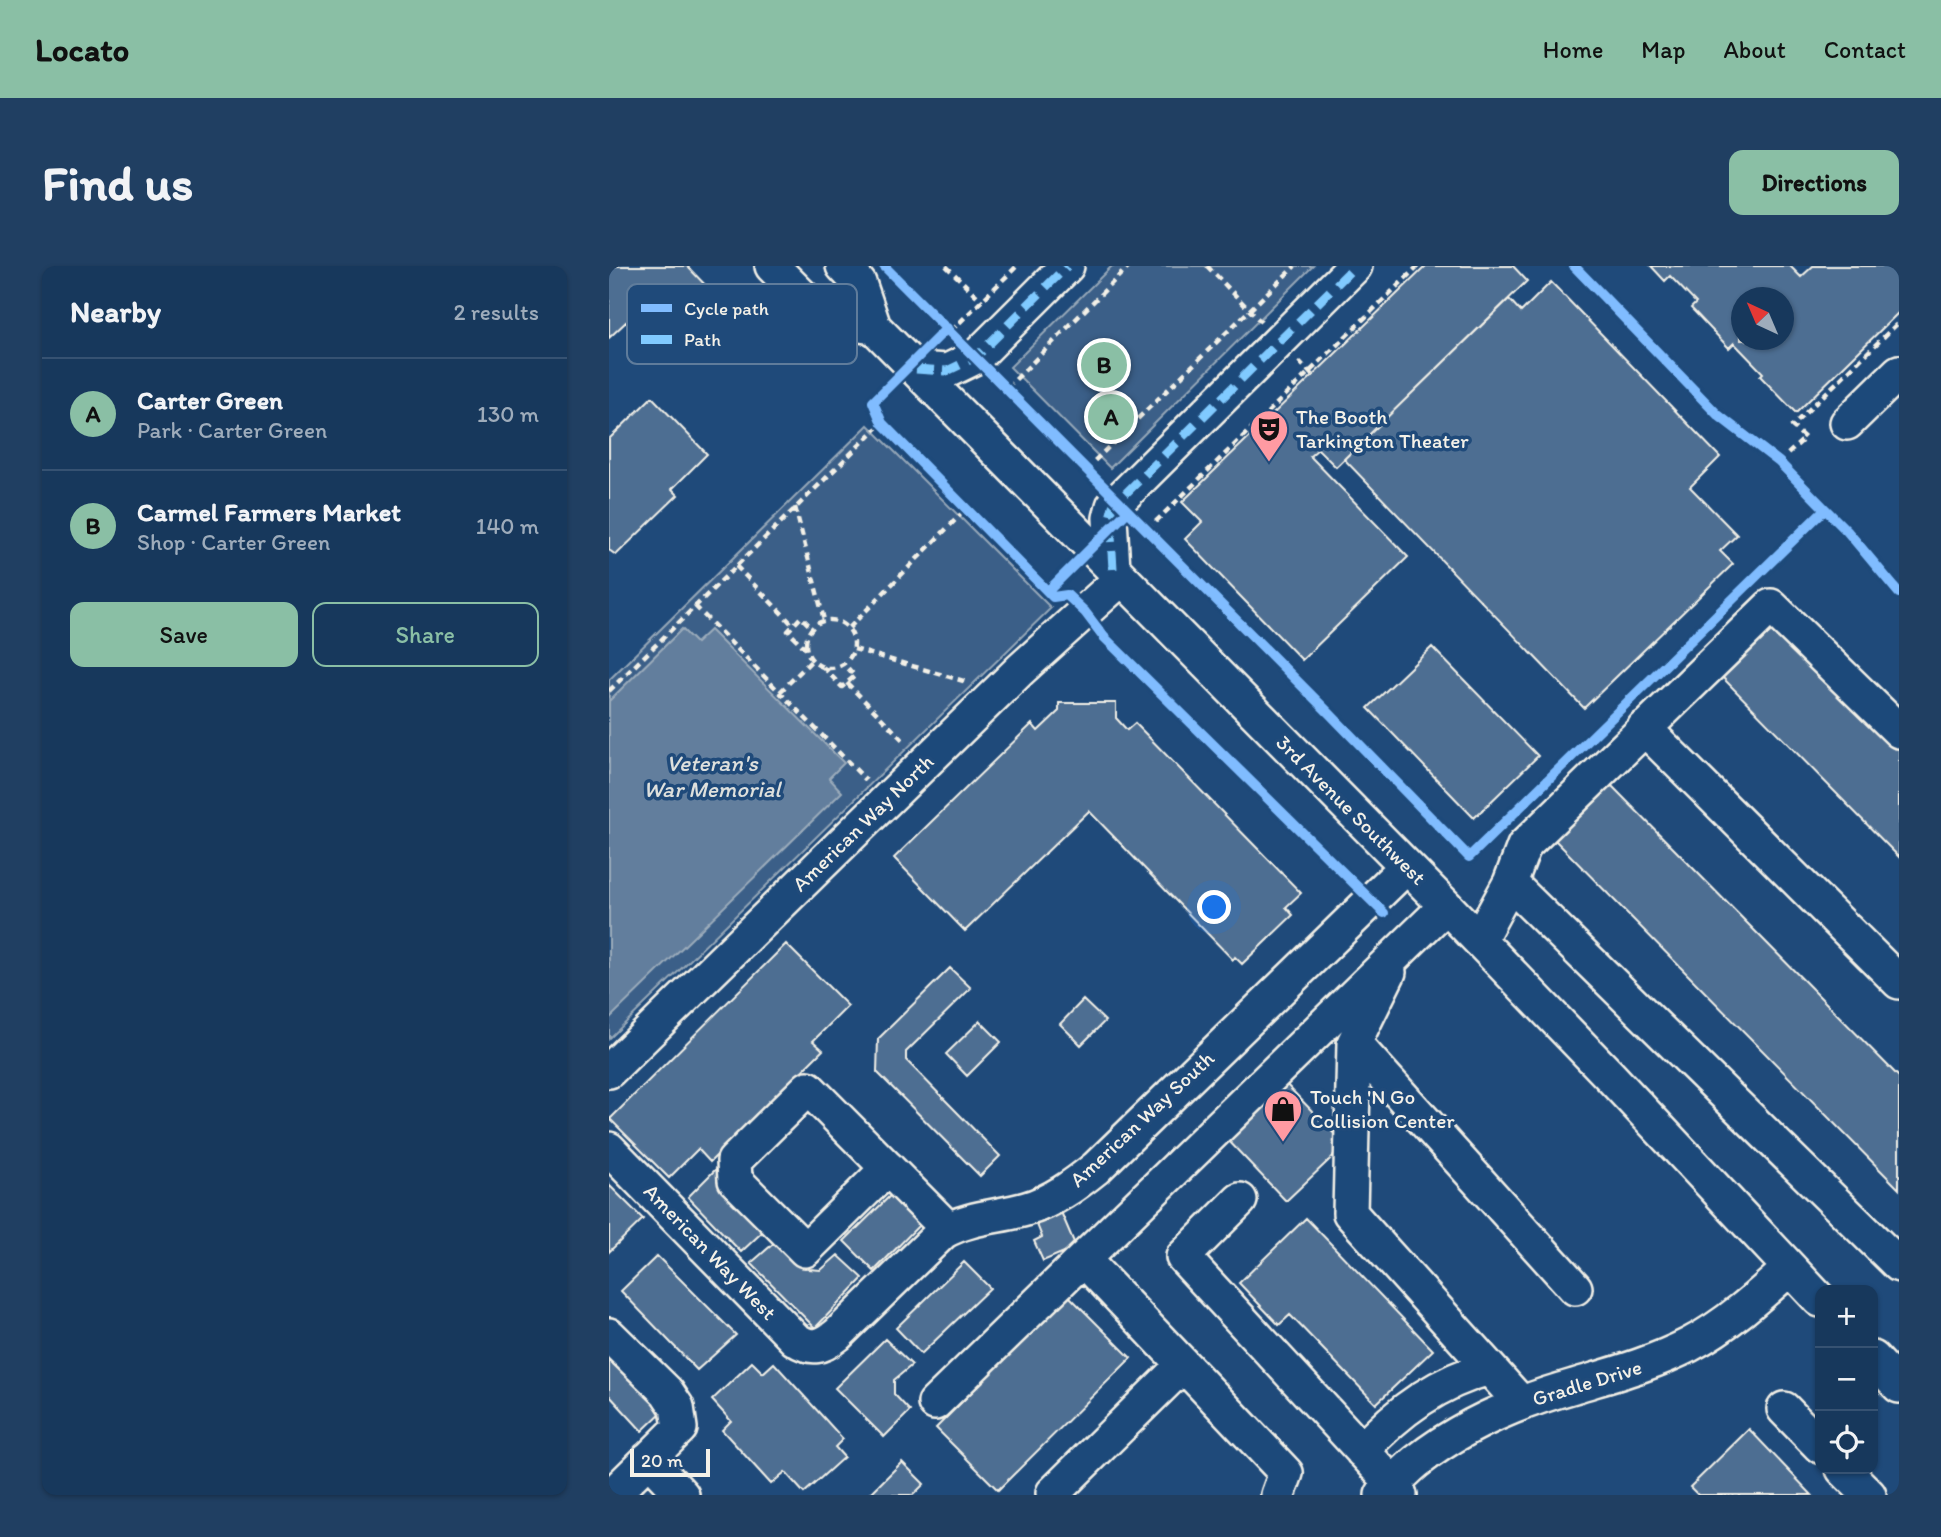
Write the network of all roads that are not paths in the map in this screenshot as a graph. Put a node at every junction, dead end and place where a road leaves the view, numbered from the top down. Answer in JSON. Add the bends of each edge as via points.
{"nodes":[{"id":1,"x":772,"y":266,"type":"edge"},
{"id":2,"x":842,"y":266,"type":"edge"},
{"id":3,"x":1067,"y":266,"type":"edge"},
{"id":4,"x":1355,"y":266,"type":"edge"},
{"id":5,"x":790,"y":284,"type":"edge"},
{"id":6,"x":857,"y":325,"type":"edge"},
{"id":7,"x":874,"y":327,"type":"junction"},
{"id":8,"x":913,"y":366,"type":"junction"},
{"id":9,"x":1898,"y":374,"type":"edge"},
{"id":10,"x":1847,"y":423,"type":"dead end"},
{"id":11,"x":1118,"y":574,"type":"junction"},
{"id":12,"x":1644,"y":728,"type":"junction"},
{"id":13,"x":1899,"y":731,"type":"edge"},
{"id":14,"x":1406,"y":867,"type":"junction"},
{"id":15,"x":1510,"y":883,"type":"junction"},
{"id":16,"x":1446,"y":906,"type":"junction"},
{"id":17,"x":1479,"y":940,"type":"junction"},
{"id":18,"x":1400,"y":951,"type":"junction"},
{"id":19,"x":1899,"y":982,"type":"edge"},
{"id":20,"x":1354,"y":1043,"type":"junction"},
{"id":21,"x":609,"y":1071,"type":"edge"},
{"id":22,"x":609,"y":1149,"type":"edge"},
{"id":23,"x":888,"y":1168,"type":"junction"},
{"id":24,"x":1240,"y":1200,"type":"dead end"},
{"id":25,"x":948,"y":1229,"type":"junction"},
{"id":26,"x":1083,"y":1259,"type":"junction"},
{"id":27,"x":1899,"y":1265,"type":"edge"},
{"id":28,"x":1790,"y":1268,"type":"junction"},
{"id":29,"x":1575,"y":1288,"type":"dead end"},
{"id":30,"x":1815,"y":1295,"type":"edge"},
{"id":31,"x":609,"y":1335,"type":"edge"},
{"id":32,"x":816,"y":1347,"type":"joint"},
{"id":33,"x":1878,"y":1363,"type":"edge"},
{"id":34,"x":1183,"y":1365,"type":"junction"},
{"id":35,"x":1489,"y":1367,"type":"junction"},
{"id":36,"x":1899,"y":1386,"type":"edge"},
{"id":37,"x":935,"y":1403,"type":"dead end"},
{"id":38,"x":1521,"y":1403,"type":"junction"},
{"id":39,"x":1784,"y":1409,"type":"dead end"},
{"id":40,"x":1815,"y":1441,"type":"edge"},
{"id":41,"x":1362,"y":1451,"type":"junction"},
{"id":42,"x":648,"y":1460,"type":"junction"},
{"id":43,"x":1848,"y":1474,"type":"edge"},
{"id":44,"x":1391,"y":1491,"type":"edge"},
{"id":45,"x":611,"y":1495,"type":"edge"},
{"id":46,"x":682,"y":1495,"type":"edge"},
{"id":47,"x":1055,"y":1495,"type":"edge"},
{"id":48,"x":1279,"y":1495,"type":"edge"},
{"id":49,"x":1869,"y":1495,"type":"edge"}],
"edges":[{"from":1,"to":5,"type":"street"},
{"from":2,"to":7,"type":"street","name":"3rd Avenue Southwest","via":[[859,283]]},
{"from":3,"to":8,"type":"street","via":[[975,357],[947,371]]},
{"from":4,"to":11,"type":"street","via":[[1113,506],[1110,518]]},
{"from":6,"to":7,"type":"street"},
{"from":7,"to":8,"type":"street","name":"3rd Avenue Southwest"},
{"from":8,"to":11,"type":"street","name":"3rd Avenue Southwest"},
{"from":9,"to":10,"type":"street"},
{"from":11,"to":14,"type":"street","name":"3rd Avenue Southwest"},
{"from":11,"to":21,"type":"street","name":"American Way North"},
{"from":12,"to":13,"type":"street","via":[[1771,606]]},
{"from":12,"to":15,"type":"street","via":[[1524,846]]},
{"from":12,"to":19,"type":"street"},
{"from":14,"to":16,"type":"street","name":"3rd Avenue Southwest"},
{"from":14,"to":25,"type":"street","name":"American Way South","via":[[1078,1183],[1028,1209]]},
{"from":15,"to":17,"type":"street"},
{"from":15,"to":27,"type":"street"},
{"from":16,"to":17,"type":"street","name":"3rd Avenue Southwest"},
{"from":16,"to":18,"type":"street"},
{"from":17,"to":28,"type":"street","name":"3rd Avenue Southwest"},
{"from":18,"to":20,"type":"street"},
{"from":18,"to":26,"type":"street"},
{"from":20,"to":29,"type":"street"},
{"from":20,"to":35,"type":"street","via":[[1350,1213]]},
{"from":22,"to":32,"type":"street","name":"American Way West","via":[[795,1339]]},
{"from":23,"to":23,"type":"street","via":[[809,1087],[734,1161],[735,1180],[806,1250]]},
{"from":23,"to":25,"type":"street"},
{"from":24,"to":41,"type":"street","via":[[1183,1257]]},
{"from":25,"to":32,"type":"street","name":"American Way South","via":[[837,1335]]},
{"from":26,"to":34,"type":"street"},
{"from":26,"to":37,"type":"street"},
{"from":28,"to":30,"type":"street","name":"3rd Avenue Southwest"},
{"from":28,"to":38,"type":"street","name":"Gradle Drive","via":[[1752,1303],[1690,1345],[1658,1360]]},
{"from":31,"to":42,"type":"street","via":[[677,1407],[680,1428]]},
{"from":33,"to":36,"type":"street"},
{"from":34,"to":47,"type":"street"},
{"from":34,"to":48,"type":"street","via":[[1286,1473]]},
{"from":35,"to":38,"type":"street"},
{"from":35,"to":41,"type":"street","via":[[1462,1375],[1426,1395],[1384,1426]]},
{"from":38,"to":44,"type":"street","name":"Gradle Drive","via":[[1450,1437],[1415,1462]]},
{"from":39,"to":40,"type":"street"},
{"from":41,"to":44,"type":"street"},
{"from":42,"to":45,"type":"street"},
{"from":42,"to":46,"type":"street"},
{"from":43,"to":49,"type":"street"}]}
